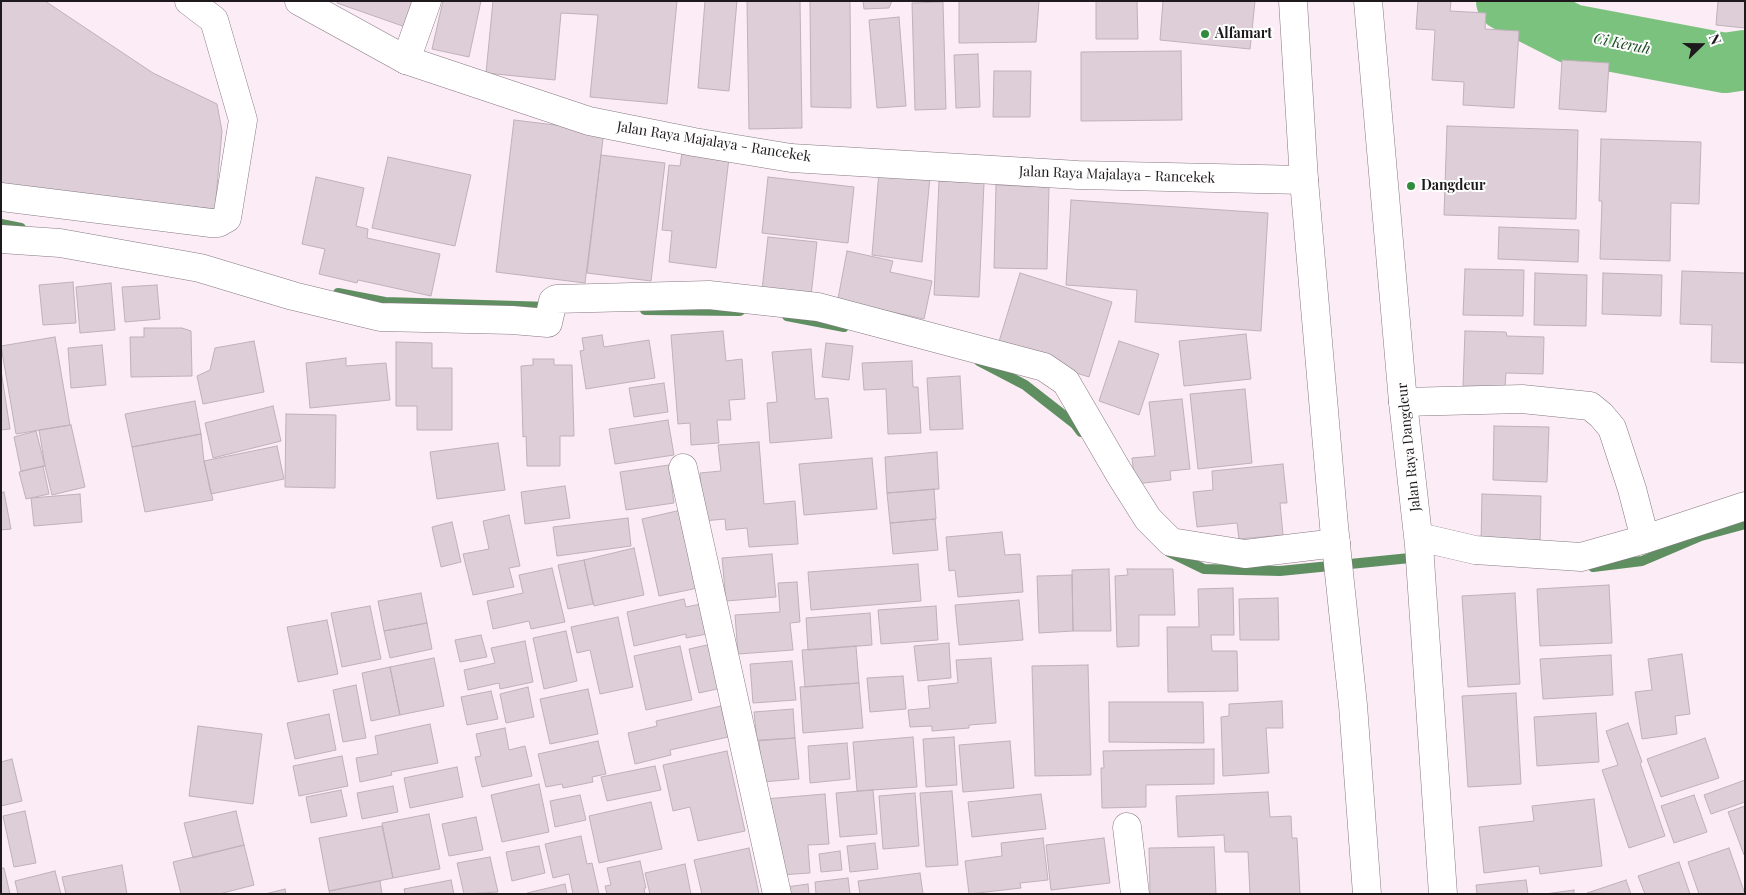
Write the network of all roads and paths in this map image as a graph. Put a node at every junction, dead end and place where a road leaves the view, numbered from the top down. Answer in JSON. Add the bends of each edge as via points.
{"nodes":[{"id":1,"x":189,"y":1,"type":"edge"},
{"id":2,"x":299,"y":1,"type":"edge"},
{"id":3,"x":427,"y":1,"type":"edge"},
{"id":4,"x":1293,"y":1,"type":"edge"},
{"id":5,"x":1368,"y":1,"type":"edge"},
{"id":6,"x":215,"y":11,"type":"edge"},
{"id":7,"x":406,"y":60,"type":"junction"},
{"id":8,"x":1304,"y":180,"type":"junction"},
{"id":9,"x":1,"y":197,"type":"edge"},
{"id":10,"x":1,"y":239,"type":"edge"},
{"id":11,"x":1403,"y":402,"type":"junction"},
{"id":12,"x":683,"y":468,"type":"dead end"},
{"id":13,"x":1745,"y":506,"type":"edge"},
{"id":14,"x":1645,"y":539,"type":"junction"},
{"id":15,"x":1420,"y":551,"type":"junction"},
{"id":16,"x":1338,"y":560,"type":"junction"},
{"id":17,"x":1126,"y":827,"type":"dead end"},
{"id":18,"x":777,"y":894,"type":"edge"},
{"id":19,"x":1135,"y":894,"type":"edge"},
{"id":20,"x":1367,"y":894,"type":"edge"},
{"id":21,"x":1443,"y":894,"type":"edge"}],
"edges":[{"from":1,"to":6,"type":"main road"},
{"from":2,"to":7,"type":"main road","name":"Jalan Raya Majalaya - Rancekek"},
{"from":3,"to":7,"type":"main road"},
{"from":4,"to":8,"type":"main road"},
{"from":5,"to":11,"type":"main road","name":"Jalan Raya Dangdeur"},
{"from":6,"to":9,"type":"main road","via":[[243,120],[227,218],[211,223]]},
{"from":7,"to":8,"type":"main road","name":"Jalan Raya Majalaya - Rancekek","via":[[589,121],[791,158],[1078,175]]},
{"from":8,"to":16,"type":"main road"},
{"from":10,"to":16,"type":"main road","via":[[60,243],[200,268],[293,296],[380,317],[548,323],[556,299],[709,295],[818,307],[1044,366],[1066,382],[1148,519],[1171,542],[1245,554]]},
{"from":11,"to":14,"type":"main road","via":[[1522,399],[1590,406],[1612,428]]},
{"from":11,"to":15,"type":"main road","name":"Jalan Raya Dangdeur"},
{"from":12,"to":18,"type":"main road"},
{"from":13,"to":14,"type":"main road"},
{"from":14,"to":15,"type":"main road","via":[[1581,557],[1475,550]]},
{"from":15,"to":21,"type":"main road","name":"Jalan Raya Dangdeur"},
{"from":16,"to":20,"type":"main road"},
{"from":17,"to":19,"type":"main road"}]}
